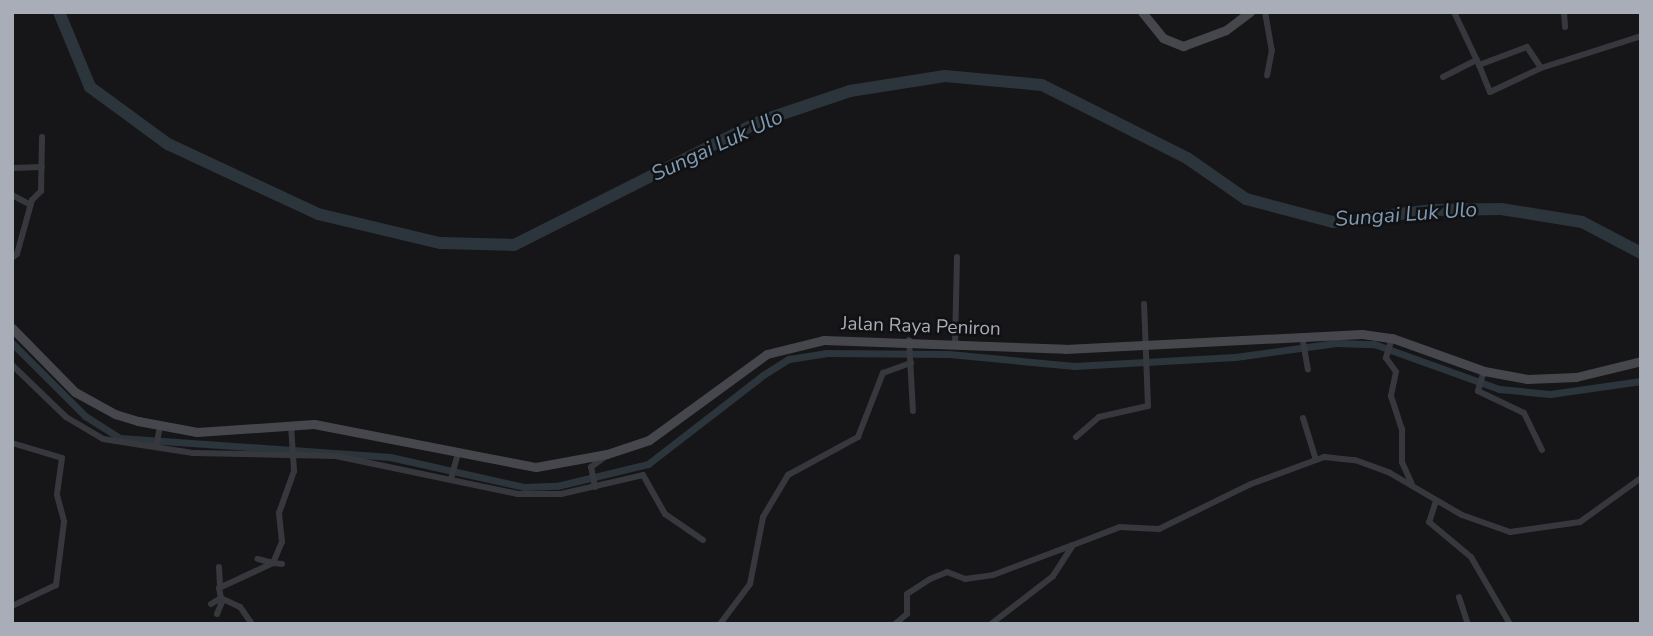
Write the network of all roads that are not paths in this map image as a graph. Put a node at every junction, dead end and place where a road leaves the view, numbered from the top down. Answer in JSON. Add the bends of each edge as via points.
{"nodes":[{"id":1,"x":1142,"y":12,"type":"edge"},
{"id":2,"x":1250,"y":12,"type":"edge"},
{"id":3,"x":1265,"y":12,"type":"edge"},
{"id":4,"x":1454,"y":12,"type":"edge"},
{"id":5,"x":1564,"y":12,"type":"edge"},
{"id":6,"x":1565,"y":27,"type":"dead end"},
{"id":7,"x":1641,"y":36,"type":"edge"},
{"id":8,"x":1478,"y":62,"type":"junction"},
{"id":9,"x":1541,"y":68,"type":"junction"},
{"id":10,"x":1267,"y":76,"type":"dead end"},
{"id":11,"x":1443,"y":77,"type":"dead end"},
{"id":12,"x":42,"y":137,"type":"dead end"},
{"id":13,"x":42,"y":167,"type":"junction"},
{"id":14,"x":12,"y":168,"type":"edge"},
{"id":15,"x":12,"y":195,"type":"edge"},
{"id":16,"x":31,"y":205,"type":"junction"},
{"id":17,"x":957,"y":257,"type":"dead end"},
{"id":18,"x":12,"y":258,"type":"edge"},
{"id":19,"x":1144,"y":304,"type":"dead end"},
{"id":20,"x":12,"y":328,"type":"edge"},
{"id":21,"x":1302,"y":338,"type":"junction"},
{"id":22,"x":1391,"y":343,"type":"junction"},
{"id":23,"x":910,"y":345,"type":"junction"},
{"id":24,"x":955,"y":345,"type":"junction"},
{"id":25,"x":1145,"y":352,"type":"junction"},
{"id":26,"x":911,"y":361,"type":"junction"},
{"id":27,"x":1641,"y":361,"type":"edge"},
{"id":28,"x":12,"y":365,"type":"edge"},
{"id":29,"x":1308,"y":369,"type":"dead end"},
{"id":30,"x":1482,"y":375,"type":"junction"},
{"id":31,"x":912,"y":411,"type":"dead end"},
{"id":32,"x":1303,"y":418,"type":"dead end"},
{"id":33,"x":290,"y":423,"type":"junction"},
{"id":34,"x":160,"y":428,"type":"junction"},
{"id":35,"x":1076,"y":437,"type":"dead end"},
{"id":36,"x":12,"y":443,"type":"edge"},
{"id":37,"x":156,"y":445,"type":"junction"},
{"id":38,"x":1542,"y":450,"type":"dead end"},
{"id":39,"x":290,"y":452,"type":"junction"},
{"id":40,"x":607,"y":454,"type":"junction"},
{"id":41,"x":457,"y":457,"type":"junction"},
{"id":42,"x":1316,"y":460,"type":"junction"},
{"id":43,"x":452,"y":477,"type":"junction"},
{"id":44,"x":1641,"y":478,"type":"edge"},
{"id":45,"x":595,"y":485,"type":"junction"},
{"id":46,"x":1413,"y":486,"type":"junction"},
{"id":47,"x":1436,"y":501,"type":"junction"},
{"id":48,"x":702,"y":540,"type":"dead end"},
{"id":49,"x":1073,"y":545,"type":"junction"},
{"id":50,"x":258,"y":559,"type":"dead end"},
{"id":51,"x":273,"y":563,"type":"junction"},
{"id":52,"x":282,"y":564,"type":"dead end"},
{"id":53,"x":219,"y":568,"type":"dead end"},
{"id":54,"x":220,"y":585,"type":"junction"},
{"id":55,"x":1459,"y":597,"type":"dead end"},
{"id":56,"x":222,"y":599,"type":"junction"},
{"id":57,"x":211,"y":604,"type":"dead end"},
{"id":58,"x":12,"y":606,"type":"edge"},
{"id":59,"x":217,"y":614,"type":"dead end"},
{"id":60,"x":252,"y":624,"type":"edge"},
{"id":61,"x":720,"y":624,"type":"edge"},
{"id":62,"x":895,"y":624,"type":"edge"},
{"id":63,"x":992,"y":624,"type":"edge"},
{"id":64,"x":1468,"y":624,"type":"edge"},
{"id":65,"x":1510,"y":624,"type":"edge"}],
"edges":[{"from":1,"to":2,"type":"main road","via":[[1163,38],[1183,46],[1226,30]]},
{"from":3,"to":10,"type":"street","via":[[1272,50]]},
{"from":4,"to":8,"type":"street"},
{"from":5,"to":6,"type":"street"},
{"from":7,"to":9,"type":"street"},
{"from":8,"to":9,"type":"street","via":[[1527,47]]},
{"from":8,"to":9,"type":"street","via":[[1490,92]]},
{"from":8,"to":11,"type":"street"},
{"from":12,"to":13,"type":"street"},
{"from":13,"to":14,"type":"street"},
{"from":13,"to":16,"type":"street","via":[[41,191]]},
{"from":15,"to":16,"type":"street"},
{"from":16,"to":18,"type":"street"},
{"from":17,"to":24,"type":"street"},
{"from":19,"to":25,"type":"street"},
{"from":20,"to":34,"type":"main road","name":"Jalan Raya Peniron","via":[[89,402]]},
{"from":21,"to":22,"type":"main road","name":"Jalan Raya Peniron"},
{"from":21,"to":25,"type":"main road","name":"Jalan Raya Peniron"},
{"from":21,"to":29,"type":"street"},
{"from":22,"to":30,"type":"main road","name":"Jalan Raya Peniron"},
{"from":22,"to":46,"type":"street","via":[[1387,356],[1396,370],[1391,396],[1402,429],[1402,462]]},
{"from":23,"to":24,"type":"main road","name":"Jalan Raya Peniron"},
{"from":23,"to":26,"type":"street"},
{"from":23,"to":40,"type":"main road","name":"Jalan Raya Peniron","via":[[824,340],[776,351],[657,436]]},
{"from":24,"to":25,"type":"main road","name":"Jalan Raya Peniron"},
{"from":25,"to":35,"type":"street","via":[[1147,408],[1099,417]]},
{"from":26,"to":31,"type":"street"},
{"from":26,"to":61,"type":"street","via":[[883,373],[858,437],[788,475],[763,517],[750,584]]},
{"from":27,"to":30,"type":"main road","name":"Jalan Raya Peniron","via":[[1576,377]]},
{"from":28,"to":37,"type":"street","via":[[66,417],[101,438]]},
{"from":30,"to":38,"type":"street","via":[[1478,387],[1524,413]]},
{"from":32,"to":42,"type":"street"},
{"from":33,"to":34,"type":"main road","name":"Jalan Raya Peniron","via":[[221,432]]},
{"from":33,"to":39,"type":"street"},
{"from":33,"to":41,"type":"main road","name":"Jalan Raya Peniron"},
{"from":34,"to":37,"type":"street"},
{"from":36,"to":58,"type":"street","via":[[62,458],[57,495],[64,522],[57,583]]},
{"from":37,"to":39,"type":"street","via":[[237,456]]},
{"from":39,"to":43,"type":"street"},
{"from":39,"to":51,"type":"street","via":[[294,471],[279,513],[282,542]]},
{"from":40,"to":41,"type":"main road","name":"Jalan Raya Peniron","via":[[536,467]]},
{"from":40,"to":45,"type":"street","via":[[591,469]]},
{"from":41,"to":43,"type":"street"},
{"from":42,"to":46,"type":"street","via":[[1336,456],[1355,460]]},
{"from":42,"to":49,"type":"street","via":[[1251,484],[1159,529],[1119,527]]},
{"from":43,"to":45,"type":"street","via":[[518,494],[561,494]]},
{"from":44,"to":47,"type":"street","via":[[1580,522],[1536,530],[1500,529]]},
{"from":45,"to":48,"type":"street","via":[[647,477],[664,514]]},
{"from":46,"to":47,"type":"street"},
{"from":47,"to":65,"type":"street","via":[[1429,522],[1471,557]]},
{"from":49,"to":62,"type":"street","via":[[993,575],[965,579],[947,572],[930,579],[907,594],[907,614]]},
{"from":49,"to":63,"type":"street","via":[[1054,576]]},
{"from":50,"to":51,"type":"street"},
{"from":51,"to":52,"type":"street"},
{"from":51,"to":54,"type":"street"},
{"from":53,"to":54,"type":"street"},
{"from":54,"to":56,"type":"street"},
{"from":55,"to":64,"type":"street"},
{"from":56,"to":57,"type":"street"},
{"from":56,"to":59,"type":"street"},
{"from":56,"to":60,"type":"street","via":[[240,607]]}]}
